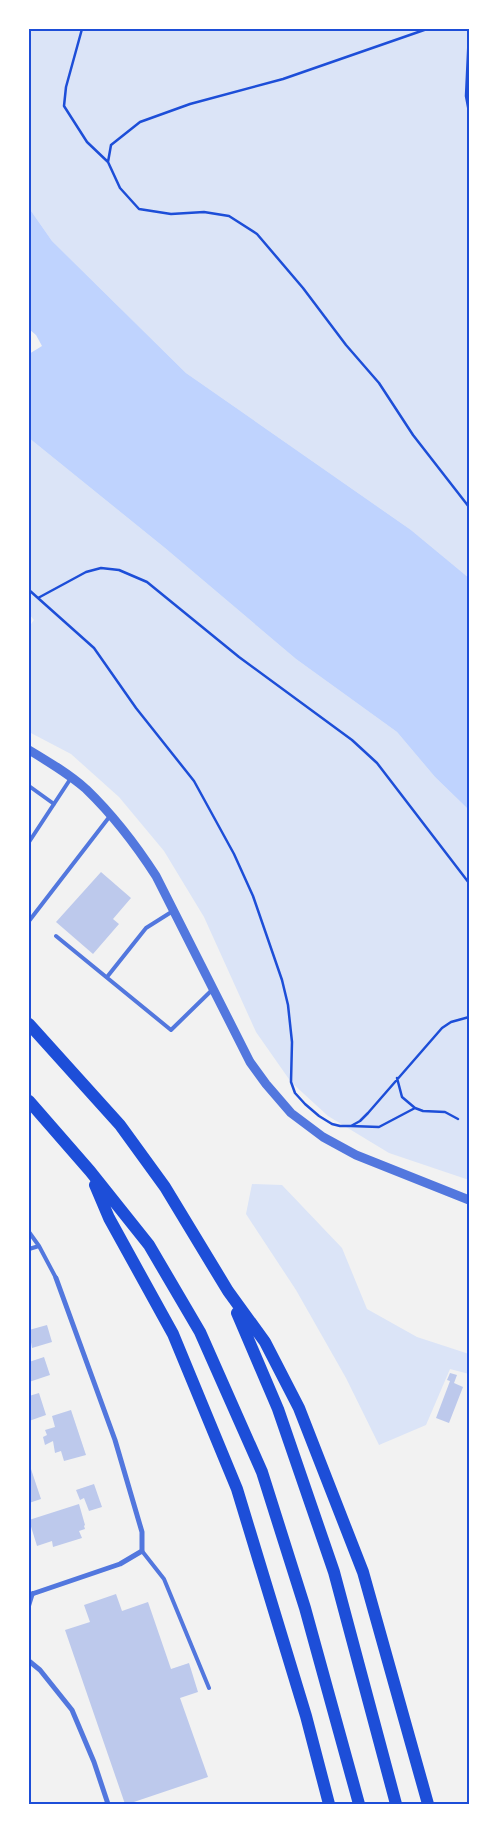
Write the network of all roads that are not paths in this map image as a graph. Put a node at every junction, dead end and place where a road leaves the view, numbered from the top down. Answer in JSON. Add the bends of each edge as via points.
{"nodes":[{"id":1,"x":29,"y":750,"type":"edge"},
{"id":2,"x":71,"y":778,"type":"junction"},
{"id":3,"x":29,"y":786,"type":"edge"},
{"id":4,"x":54,"y":804,"type":"junction"},
{"id":5,"x":110,"y":816,"type":"junction"},
{"id":6,"x":29,"y":842,"type":"edge"},
{"id":7,"x":174,"y":910,"type":"junction"},
{"id":8,"x":29,"y":921,"type":"edge"},
{"id":9,"x":56,"y":936,"type":"dead end"},
{"id":10,"x":107,"y":978,"type":"junction"},
{"id":11,"x":214,"y":988,"type":"junction"},
{"id":12,"x":29,"y":1024,"type":"edge"},
{"id":13,"x":29,"y":1101,"type":"edge"},
{"id":14,"x":90,"y":1171,"type":"junction"},
{"id":15,"x":469,"y":1200,"type":"edge"},
{"id":16,"x":29,"y":1232,"type":"edge"},
{"id":17,"x":40,"y":1246,"type":"junction"},
{"id":18,"x":29,"y":1249,"type":"edge"},
{"id":19,"x":56,"y":1278,"type":"joint"},
{"id":20,"x":228,"y":1291,"type":"junction"},
{"id":21,"x":142,"y":1550,"type":"junction"},
{"id":22,"x":31,"y":1594,"type":"edge"},
{"id":23,"x":29,"y":1606,"type":"edge"},
{"id":24,"x":29,"y":1661,"type":"edge"},
{"id":25,"x":209,"y":1688,"type":"dead end"},
{"id":26,"x":108,"y":1804,"type":"edge"},
{"id":27,"x":329,"y":1804,"type":"edge"},
{"id":28,"x":360,"y":1804,"type":"edge"},
{"id":29,"x":396,"y":1804,"type":"edge"},
{"id":30,"x":428,"y":1804,"type":"edge"}],
"edges":[{"from":1,"to":2,"type":"street"},
{"from":2,"to":4,"type":"lane"},
{"from":2,"to":5,"type":"street","via":[[86,789]]},
{"from":3,"to":4,"type":"lane"},
{"from":4,"to":6,"type":"lane"},
{"from":5,"to":7,"type":"street","via":[[139,850]]},
{"from":5,"to":8,"type":"lane"},
{"from":7,"to":10,"type":"lane","via":[[146,928]]},
{"from":7,"to":11,"type":"street"},
{"from":9,"to":10,"type":"lane"},
{"from":10,"to":11,"type":"lane","via":[[172,1030]]},
{"from":11,"to":15,"type":"street","via":[[250,1062],[291,1113],[323,1138],[356,1156]]},
{"from":12,"to":20,"type":"highway","via":[[120,1125],[165,1187]]},
{"from":13,"to":14,"type":"highway"},
{"from":14,"to":27,"type":"highway","via":[[109,1218],[173,1334],[237,1489],[306,1716]]},
{"from":14,"to":28,"type":"highway","via":[[149,1245],[200,1332],[262,1472],[305,1608]]},
{"from":16,"to":17,"type":"lane"},
{"from":17,"to":18,"type":"lane"},
{"from":17,"to":19,"type":"lane"},
{"from":19,"to":21,"type":"street","via":[[115,1440],[142,1532]]},
{"from":20,"to":29,"type":"highway","via":[[278,1409],[334,1572]]},
{"from":20,"to":30,"type":"highway","via":[[265,1342],[299,1408],[363,1572]]},
{"from":21,"to":22,"type":"street","via":[[120,1564]]},
{"from":21,"to":25,"type":"lane","via":[[164,1579]]},
{"from":22,"to":23,"type":"lane"},
{"from":24,"to":26,"type":"street","via":[[72,1710]]}]}
